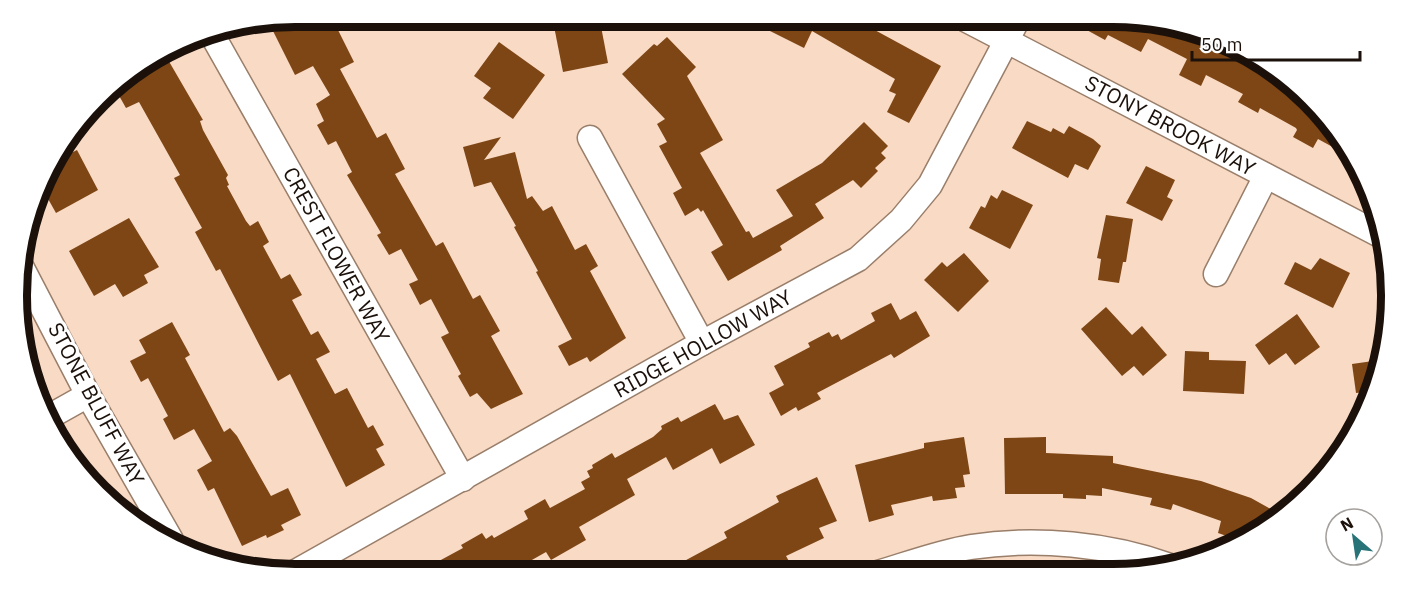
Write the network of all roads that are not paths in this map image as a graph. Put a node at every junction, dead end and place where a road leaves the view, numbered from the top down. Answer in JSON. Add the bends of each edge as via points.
{"nodes":[{"id":1,"x":981,"y":27,"type":"edge"},
{"id":2,"x":1013,"y":27,"type":"edge"},
{"id":3,"x":215,"y":39,"type":"edge"},
{"id":4,"x":1006,"y":41,"type":"junction"},
{"id":5,"x":590,"y":138,"type":"dead end"},
{"id":6,"x":1266,"y":176,"type":"junction"},
{"id":7,"x":1373,"y":232,"type":"edge"},
{"id":8,"x":1216,"y":274,"type":"dead end"},
{"id":9,"x":28,"y":279,"type":"edge"},
{"id":10,"x":702,"y":343,"type":"junction"},
{"id":11,"x":88,"y":395,"type":"junction"},
{"id":12,"x":55,"y":414,"type":"edge"},
{"id":13,"x":463,"y":479,"type":"junction"},
{"id":14,"x":165,"y":530,"type":"edge"},
{"id":15,"x":1154,"y":561,"type":"edge"},
{"id":16,"x":310,"y":564,"type":"edge"},
{"id":17,"x":910,"y":564,"type":"edge"}],
"edges":[{"from":1,"to":4,"type":"street","name":"STONY BROOK WAY"},
{"from":2,"to":4,"type":"street","name":"RIDGE HOLLOW WAY"},
{"from":3,"to":13,"type":"street","name":"CREST FLOWER WAY"},
{"from":4,"to":6,"type":"street","name":"STONY BROOK WAY"},
{"from":4,"to":10,"type":"street","name":"RIDGE HOLLOW WAY","via":[[930,185],[901,220],[858,260]]},
{"from":5,"to":10,"type":"street"},
{"from":6,"to":7,"type":"street","name":"STONY BROOK WAY"},
{"from":6,"to":8,"type":"street"},
{"from":9,"to":11,"type":"street","name":"STONE BLUFF WAY"},
{"from":10,"to":13,"type":"street","name":"RIDGE HOLLOW WAY"},
{"from":11,"to":12,"type":"street"},
{"from":11,"to":14,"type":"street","name":"STONE BLUFF WAY"},
{"from":13,"to":16,"type":"street","name":"RIDGE HOLLOW WAY"},
{"from":15,"to":17,"type":"street","via":[[1050,542],[971,547]]}]}
